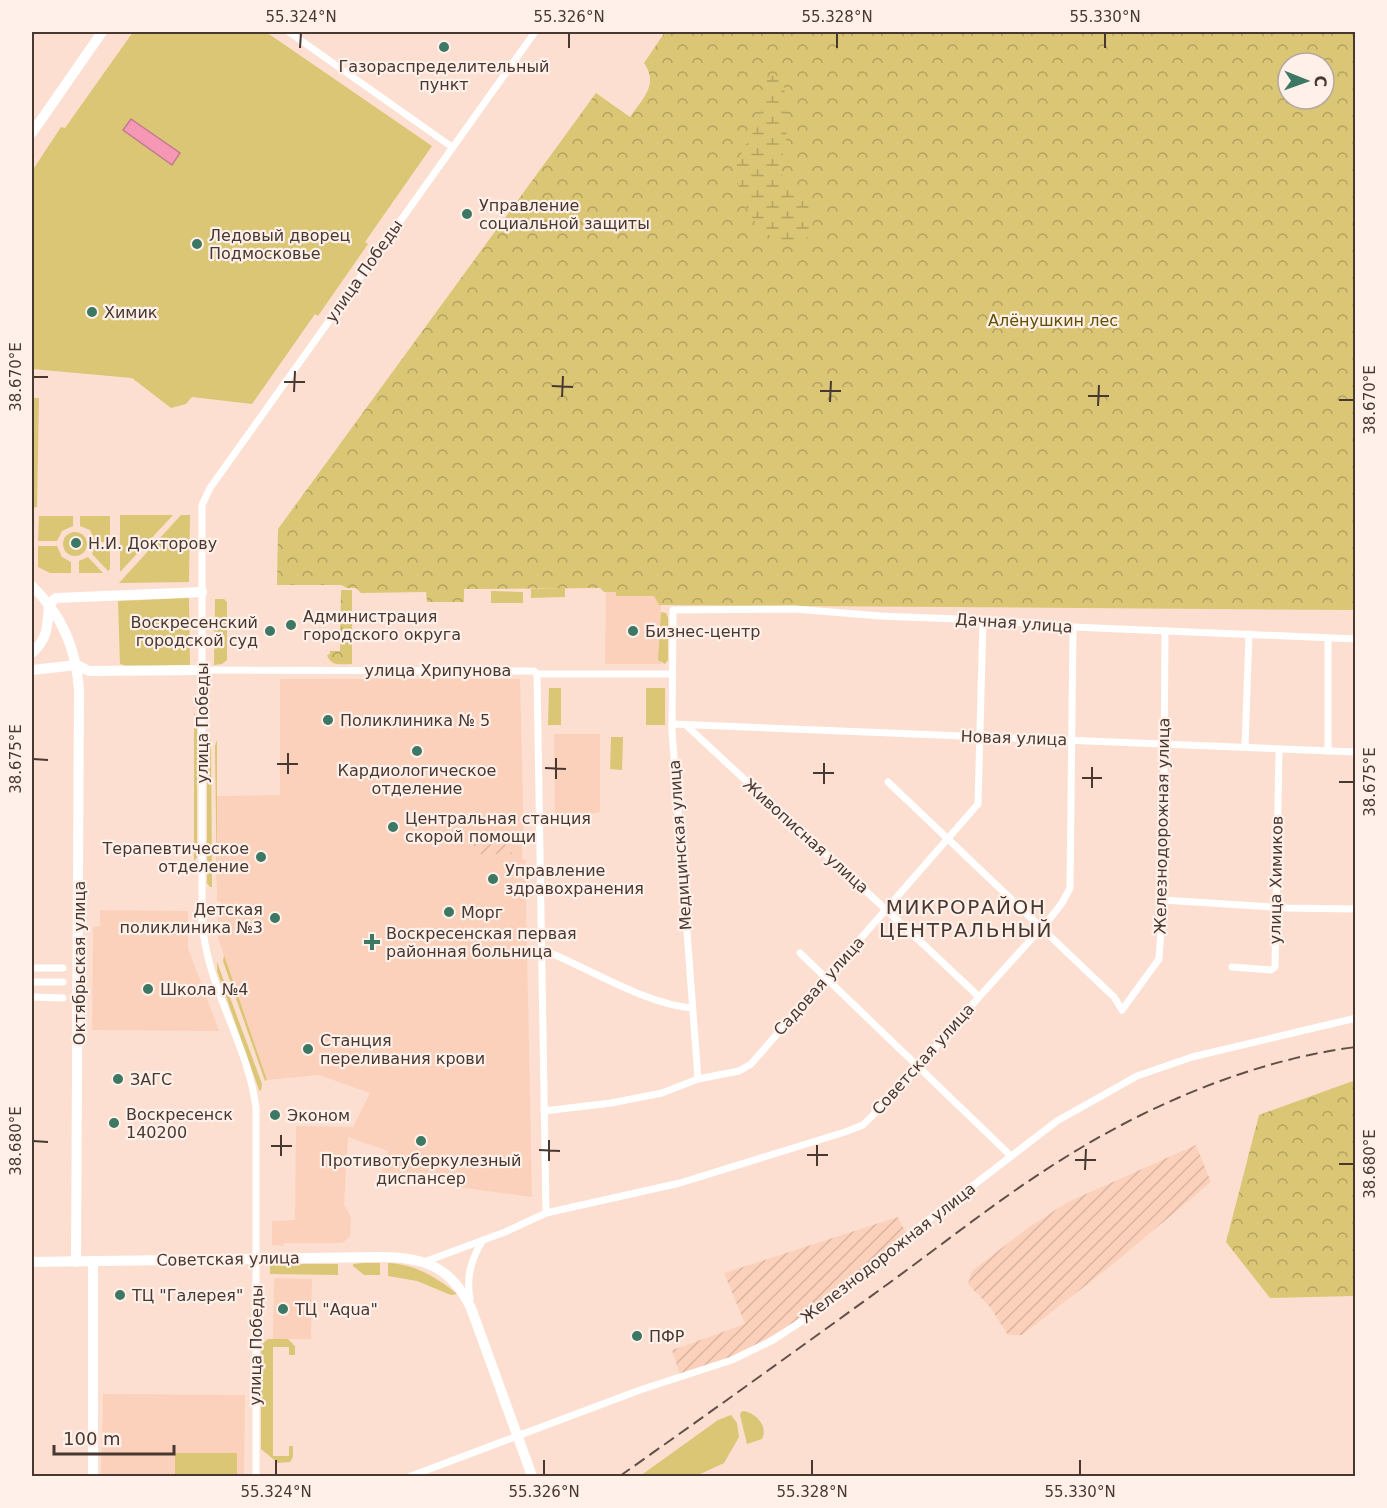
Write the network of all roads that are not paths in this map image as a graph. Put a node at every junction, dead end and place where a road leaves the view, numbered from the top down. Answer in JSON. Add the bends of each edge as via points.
{"nodes":[{"id":1,"x":102,"y":32,"type":"edge"},
{"id":2,"x":289,"y":32,"type":"edge"},
{"id":3,"x":535,"y":32,"type":"edge"},
{"id":4,"x":32,"y":133,"type":"edge"},
{"id":5,"x":452,"y":147,"type":"junction"},
{"id":6,"x":32,"y":586,"type":"edge"},
{"id":7,"x":202,"y":592,"type":"junction"},
{"id":8,"x":50,"y":604,"type":"junction"},
{"id":9,"x":673,"y":610,"type":"joint"},
{"id":10,"x":983,"y":620,"type":"junction"},
{"id":11,"x":1073,"y":627,"type":"junction"},
{"id":12,"x":1165,"y":631,"type":"junction"},
{"id":13,"x":1249,"y":634,"type":"junction"},
{"id":14,"x":1328,"y":639,"type":"junction"},
{"id":15,"x":1356,"y":639,"type":"edge"},
{"id":16,"x":32,"y":653,"type":"edge"},
{"id":17,"x":77,"y":665,"type":"junction"},
{"id":18,"x":32,"y":670,"type":"edge"},
{"id":19,"x":202,"y":670,"type":"junction"},
{"id":20,"x":537,"y":674,"type":"junction"},
{"id":21,"x":672,"y":674,"type":"junction"},
{"id":22,"x":672,"y":724,"type":"junction"},
{"id":23,"x":686,"y":724,"type":"junction"},
{"id":24,"x":980,"y":737,"type":"junction"},
{"id":25,"x":1072,"y":741,"type":"junction"},
{"id":26,"x":1165,"y":744,"type":"junction"},
{"id":27,"x":1245,"y":747,"type":"junction"},
{"id":28,"x":1279,"y":749,"type":"junction"},
{"id":29,"x":1328,"y":751,"type":"junction"},
{"id":30,"x":1356,"y":752,"type":"edge"},
{"id":31,"x":888,"y":782,"type":"dead end"},
{"id":32,"x":949,"y":840,"type":"junction"},
{"id":33,"x":1163,"y":900,"type":"junction"},
{"id":34,"x":1276,"y":906,"type":"junction"},
{"id":35,"x":888,"y":909,"type":"junction"},
{"id":36,"x":1356,"y":909,"type":"edge"},
{"id":37,"x":1040,"y":928,"type":"junction"},
{"id":38,"x":541,"y":949,"type":"junction"},
{"id":39,"x":800,"y":953,"type":"dead end"},
{"id":40,"x":1232,"y":967,"type":"dead end"},
{"id":41,"x":32,"y":968,"type":"edge"},
{"id":42,"x":63,"y":968,"type":"dead end"},
{"id":43,"x":824,"y":978,"type":"junction"},
{"id":44,"x":32,"y":982,"type":"edge"},
{"id":45,"x":63,"y":982,"type":"dead end"},
{"id":46,"x":32,"y":997,"type":"edge"},
{"id":47,"x":979,"y":997,"type":"junction"},
{"id":48,"x":63,"y":998,"type":"dead end"},
{"id":49,"x":692,"y":1008,"type":"junction"},
{"id":50,"x":1356,"y":1018,"type":"edge"},
{"id":51,"x":919,"y":1067,"type":"junction"},
{"id":52,"x":698,"y":1079,"type":"junction"},
{"id":53,"x":544,"y":1111,"type":"junction"},
{"id":54,"x":1011,"y":1156,"type":"junction"},
{"id":55,"x":546,"y":1213,"type":"junction"},
{"id":56,"x":483,"y":1240,"type":"junction"},
{"id":57,"x":257,"y":1258,"type":"junction"},
{"id":58,"x":32,"y":1262,"type":"edge"},
{"id":59,"x":76,"y":1262,"type":"junction"},
{"id":60,"x":93,"y":1262,"type":"junction"},
{"id":61,"x":424,"y":1262,"type":"junction"},
{"id":62,"x":471,"y":1308,"type":"junction"},
{"id":63,"x":93,"y":1476,"type":"edge"},
{"id":64,"x":256,"y":1476,"type":"edge"},
{"id":65,"x":411,"y":1476,"type":"edge"},
{"id":66,"x":532,"y":1476,"type":"edge"}],
"edges":[{"from":1,"to":4,"type":"main road"},
{"from":2,"to":5,"type":"street"},
{"from":3,"to":5,"type":"street","name":"улица Победы"},
{"from":5,"to":7,"type":"street","name":"улица Победы","via":[[204,499]]},
{"from":6,"to":8,"type":"main road","name":"Октябрьская улица"},
{"from":7,"to":8,"type":"main road","via":[[56,598]]},
{"from":7,"to":19,"type":"street","name":"улица Победы"},
{"from":8,"to":16,"type":"main road","via":[[45,638]]},
{"from":8,"to":17,"type":"main road","name":"Октябрьская улица","via":[[64,627]]},
{"from":9,"to":10,"type":"street","name":"Дачная улица","via":[[795,609]]},
{"from":9,"to":21,"type":"street","name":"Медицинская улица"},
{"from":10,"to":11,"type":"street","name":"Дачная улица"},
{"from":10,"to":24,"type":"street","name":"Садовая улица"},
{"from":11,"to":12,"type":"street","name":"Дачная улица"},
{"from":11,"to":25,"type":"street","name":"Советская улица"},
{"from":12,"to":13,"type":"street","name":"Дачная улица"},
{"from":12,"to":26,"type":"street","name":"Железнодорожная улица"},
{"from":13,"to":14,"type":"street","name":"Дачная улица"},
{"from":13,"to":27,"type":"street"},
{"from":14,"to":15,"type":"street","name":"Дачная улица"},
{"from":14,"to":29,"type":"street"},
{"from":17,"to":18,"type":"main road"},
{"from":17,"to":19,"type":"main road","via":[[89,671]]},
{"from":17,"to":59,"type":"main road","name":"Октябрьская улица","via":[[80,750]]},
{"from":19,"to":20,"type":"street","name":"улица Хрипунова","via":[[534,670]]},
{"from":19,"to":57,"type":"street","name":"улица Победы","via":[[203,941],[255,1097]]},
{"from":20,"to":21,"type":"street","name":"улица Хрипунова"},
{"from":20,"to":38,"type":"street"},
{"from":21,"to":22,"type":"street","name":"Медицинская улица"},
{"from":22,"to":23,"type":"street","name":"Новая улица"},
{"from":22,"to":49,"type":"street","name":"Медицинская улица"},
{"from":23,"to":24,"type":"street","name":"Новая улица"},
{"from":23,"to":35,"type":"street","name":"Живописная улица"},
{"from":24,"to":25,"type":"street","name":"Новая улица"},
{"from":24,"to":32,"type":"street","name":"Садовая улица","via":[[978,804]]},
{"from":25,"to":26,"type":"street","name":"Новая улица"},
{"from":25,"to":37,"type":"street","name":"Советская улица","via":[[1070,888]]},
{"from":26,"to":27,"type":"street","name":"Новая улица"},
{"from":26,"to":33,"type":"street","name":"Железнодорожная улица"},
{"from":27,"to":28,"type":"street","name":"Новая улица"},
{"from":28,"to":29,"type":"street","name":"Новая улица"},
{"from":28,"to":34,"type":"street","name":"улица Химиков"},
{"from":29,"to":30,"type":"street","name":"Новая улица"},
{"from":31,"to":32,"type":"street"},
{"from":32,"to":35,"type":"street","name":"Садовая улица"},
{"from":32,"to":37,"type":"street"},
{"from":33,"to":34,"type":"street"},
{"from":33,"to":37,"type":"street","name":"Железнодорожная улица","via":[[1159,958],[1122,1010],[1114,997]]},
{"from":34,"to":36,"type":"street"},
{"from":34,"to":40,"type":"street","name":"улица Химиков","via":[[1275,967]]},
{"from":35,"to":43,"type":"street","name":"Садовая улица"},
{"from":35,"to":47,"type":"street","name":"Живописная улица"},
{"from":37,"to":47,"type":"street","name":"Советская улица"},
{"from":38,"to":49,"type":"street","via":[[662,1002]]},
{"from":38,"to":53,"type":"street"},
{"from":39,"to":43,"type":"street"},
{"from":41,"to":42,"type":"street"},
{"from":43,"to":51,"type":"street"},
{"from":43,"to":52,"type":"street","name":"Садовая улица","via":[[751,1064],[739,1071]]},
{"from":44,"to":45,"type":"street"},
{"from":46,"to":48,"type":"street"},
{"from":47,"to":51,"type":"street","name":"Советская улица"},
{"from":49,"to":52,"type":"street","name":"Медицинская улица"},
{"from":50,"to":54,"type":"street","name":"Железнодорожная улица","via":[[1201,1054],[1137,1076],[1076,1109]]},
{"from":51,"to":54,"type":"street"},
{"from":51,"to":55,"type":"street","name":"Советская улица","via":[[863,1125],[680,1183]]},
{"from":52,"to":53,"type":"street","name":"Садовая улица","via":[[662,1093]]},
{"from":53,"to":55,"type":"street"},
{"from":54,"to":65,"type":"street","name":"Железнодорожная улица","via":[[831,1302],[773,1340],[732,1360],[640,1390]]},
{"from":55,"to":56,"type":"street","name":"Советская улица"},
{"from":56,"to":61,"type":"street","name":"Советская улица"},
{"from":56,"to":62,"type":"street","via":[[469,1270]]},
{"from":57,"to":60,"type":"main road","name":"Советская улица"},
{"from":57,"to":61,"type":"main road","name":"Советская улица","via":[[388,1257]]},
{"from":57,"to":64,"type":"street","name":"улица Победы"},
{"from":58,"to":59,"type":"main road","name":"Советская улица"},
{"from":59,"to":60,"type":"main road","name":"Советская улица"},
{"from":60,"to":63,"type":"main road"},
{"from":61,"to":62,"type":"main road","name":"Советская улица","via":[[456,1283]]},
{"from":62,"to":66,"type":"main road","name":"Советская улица"}]}
